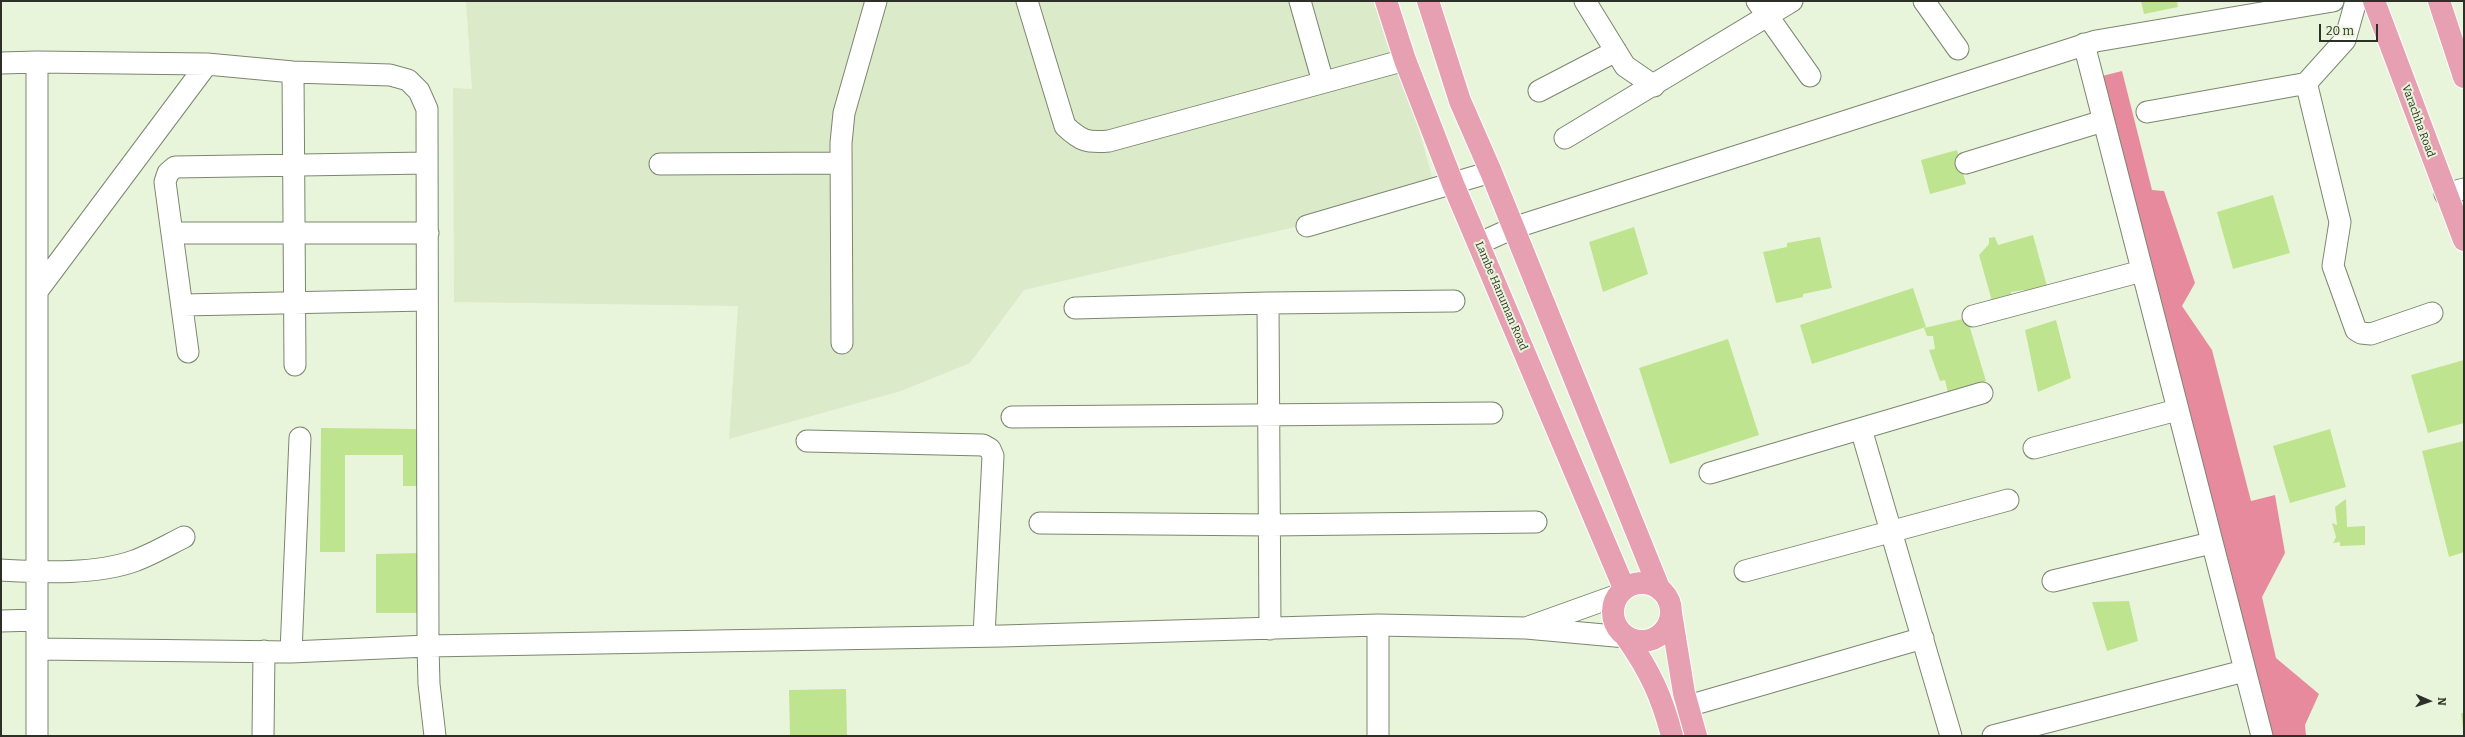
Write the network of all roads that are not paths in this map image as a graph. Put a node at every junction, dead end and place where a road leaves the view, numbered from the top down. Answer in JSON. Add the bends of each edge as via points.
{"nodes":[{"id":1,"x":876,"y":1,"type":"edge"},
{"id":2,"x":1027,"y":1,"type":"edge"},
{"id":3,"x":1300,"y":1,"type":"edge"},
{"id":4,"x":1386,"y":1,"type":"edge"},
{"id":5,"x":1428,"y":1,"type":"edge"},
{"id":6,"x":1585,"y":1,"type":"edge"},
{"id":7,"x":1792,"y":1,"type":"edge"},
{"id":8,"x":1924,"y":1,"type":"edge"},
{"id":9,"x":2333,"y":1,"type":"edge"},
{"id":10,"x":2356,"y":1,"type":"edge"},
{"id":11,"x":2374,"y":1,"type":"edge"},
{"id":12,"x":2439,"y":1,"type":"edge"},
{"id":13,"x":1762,"y":9,"type":"edge"},
{"id":14,"x":2084,"y":44,"type":"junction"},
{"id":15,"x":1958,"y":49,"type":"dead end"},
{"id":16,"x":1616,"y":51,"type":"junction"},
{"id":17,"x":1405,"y":60,"type":"junction"},
{"id":18,"x":37,"y":62,"type":"junction"},
{"id":19,"x":1,"y":63,"type":"edge"},
{"id":20,"x":207,"y":64,"type":"junction"},
{"id":21,"x":2462,"y":67,"type":"edge"},
{"id":22,"x":292,"y":72,"type":"junction"},
{"id":23,"x":1810,"y":76,"type":"dead end"},
{"id":24,"x":1323,"y":82,"type":"junction"},
{"id":25,"x":2308,"y":82,"type":"junction"},
{"id":26,"x":1654,"y":86,"type":"junction"},
{"id":27,"x":1539,"y":91,"type":"dead end"},
{"id":28,"x":2147,"y":112,"type":"dead end"},
{"id":29,"x":2103,"y":121,"type":"junction"},
{"id":30,"x":1566,"y":138,"type":"dead end"},
{"id":31,"x":427,"y":162,"type":"junction"},
{"id":32,"x":840,"y":163,"type":"junction"},
{"id":33,"x":1966,"y":163,"type":"dead end"},
{"id":34,"x":660,"y":164,"type":"dead end"},
{"id":35,"x":294,"y":165,"type":"junction"},
{"id":36,"x":1491,"y":172,"type":"junction"},
{"id":37,"x":1453,"y":184,"type":"junction"},
{"id":38,"x":2455,"y":192,"type":"edge"},
{"id":39,"x":1307,"y":226,"type":"dead end"},
{"id":40,"x":1513,"y":228,"type":"junction"},
{"id":41,"x":2461,"y":228,"type":"edge"},
{"id":42,"x":173,"y":233,"type":"junction"},
{"id":43,"x":294,"y":233,"type":"junction"},
{"id":44,"x":428,"y":233,"type":"junction"},
{"id":45,"x":1478,"y":244,"type":"junction"},
{"id":46,"x":2142,"y":271,"type":"junction"},
{"id":47,"x":38,"y":290,"type":"junction"},
{"id":48,"x":428,"y":300,"type":"junction"},
{"id":49,"x":1454,"y":301,"type":"dead end"},
{"id":50,"x":295,"y":303,"type":"junction"},
{"id":51,"x":1268,"y":303,"type":"junction"},
{"id":52,"x":183,"y":306,"type":"junction"},
{"id":53,"x":1075,"y":308,"type":"dead end"},
{"id":54,"x":2432,"y":313,"type":"dead end"},
{"id":55,"x":1973,"y":316,"type":"dead end"},
{"id":56,"x":842,"y":343,"type":"dead end"},
{"id":57,"x":188,"y":352,"type":"dead end"},
{"id":58,"x":295,"y":365,"type":"dead end"},
{"id":59,"x":1982,"y":393,"type":"dead end"},
{"id":60,"x":2177,"y":410,"type":"junction"},
{"id":61,"x":1492,"y":413,"type":"dead end"},
{"id":62,"x":1269,"y":415,"type":"junction"},
{"id":63,"x":1012,"y":417,"type":"dead end"},
{"id":64,"x":1861,"y":429,"type":"junction"},
{"id":65,"x":300,"y":438,"type":"dead end"},
{"id":66,"x":807,"y":441,"type":"dead end"},
{"id":67,"x":2034,"y":448,"type":"dead end"},
{"id":68,"x":1710,"y":473,"type":"dead end"},
{"id":69,"x":2008,"y":500,"type":"dead end"},
{"id":70,"x":1536,"y":522,"type":"dead end"},
{"id":71,"x":1040,"y":523,"type":"dead end"},
{"id":72,"x":1270,"y":525,"type":"junction"},
{"id":73,"x":1892,"y":531,"type":"junction"},
{"id":74,"x":184,"y":537,"type":"dead end"},
{"id":75,"x":2212,"y":543,"type":"junction"},
{"id":76,"x":1,"y":570,"type":"edge"},
{"id":77,"x":1745,"y":571,"type":"dead end"},
{"id":78,"x":37,"y":572,"type":"junction"},
{"id":79,"x":2053,"y":581,"type":"dead end"},
{"id":80,"x":1659,"y":588,"type":"junction"},
{"id":81,"x":1621,"y":592,"type":"junction"},
{"id":82,"x":1671,"y":613,"type":"junction"},
{"id":83,"x":37,"y":620,"type":"junction"},
{"id":84,"x":1,"y":621,"type":"edge"},
{"id":85,"x":1378,"y":625,"type":"junction"},
{"id":86,"x":1526,"y":628,"type":"junction"},
{"id":87,"x":1270,"y":629,"type":"junction"},
{"id":88,"x":984,"y":636,"type":"junction"},
{"id":89,"x":1626,"y":637,"type":"junction"},
{"id":90,"x":1923,"y":638,"type":"junction"},
{"id":91,"x":428,"y":646,"type":"junction"},
{"id":92,"x":37,"y":649,"type":"junction"},
{"id":93,"x":264,"y":651,"type":"junction"},
{"id":94,"x":291,"y":652,"type":"junction"},
{"id":95,"x":2244,"y":671,"type":"junction"},
{"id":96,"x":1688,"y":706,"type":"junction"},
{"id":97,"x":37,"y":736,"type":"edge"},
{"id":98,"x":263,"y":736,"type":"edge"},
{"id":99,"x":435,"y":736,"type":"edge"},
{"id":100,"x":1378,"y":736,"type":"edge"},
{"id":101,"x":1672,"y":736,"type":"edge"},
{"id":102,"x":1696,"y":736,"type":"edge"},
{"id":103,"x":1951,"y":736,"type":"edge"},
{"id":104,"x":1993,"y":736,"type":"edge"},
{"id":105,"x":2262,"y":736,"type":"edge"}],
"edges":[{"from":1,"to":32,"type":"street","via":[[844,113]]},
{"from":2,"to":24,"type":"street","via":[[1065,126],[1079,139],[1094,143],[1109,141]]},
{"from":3,"to":24,"type":"street"},
{"from":4,"to":17,"type":"main road","name":"Lambe Hanuman Road"},
{"from":5,"to":36,"type":"main road","via":[[1460,101]]},
{"from":6,"to":16,"type":"street"},
{"from":7,"to":13,"type":"street"},
{"from":8,"to":15,"type":"street"},
{"from":9,"to":14,"type":"street"},
{"from":10,"to":25,"type":"street","via":[[2345,40]]},
{"from":11,"to":38,"type":"main road","name":"Varachha Road"},
{"from":12,"to":21,"type":"main road"},
{"from":13,"to":23,"type":"street"},
{"from":13,"to":26,"type":"street"},
{"from":14,"to":29,"type":"street"},
{"from":14,"to":40,"type":"street"},
{"from":16,"to":26,"type":"street","via":[[1625,66]]},
{"from":16,"to":27,"type":"street"},
{"from":17,"to":24,"type":"street"},
{"from":17,"to":37,"type":"main road","name":"Lambe Hanuman Road"},
{"from":18,"to":19,"type":"street"},
{"from":18,"to":20,"type":"street"},
{"from":18,"to":47,"type":"street"},
{"from":20,"to":22,"type":"street"},
{"from":20,"to":47,"type":"street"},
{"from":22,"to":31,"type":"street","via":[[390,75],[408,80],[420,91],[427,109]]},
{"from":22,"to":35,"type":"street"},
{"from":25,"to":28,"type":"street"},
{"from":25,"to":54,"type":"street","via":[[2307,89],[2340,222],[2333,266],[2356,330],[2361,334],[2371,334]]},
{"from":26,"to":30,"type":"street"},
{"from":29,"to":33,"type":"street"},
{"from":29,"to":46,"type":"street"},
{"from":31,"to":35,"type":"street"},
{"from":31,"to":44,"type":"street"},
{"from":32,"to":34,"type":"street"},
{"from":32,"to":56,"type":"street"},
{"from":35,"to":42,"type":"street","via":[[175,167],[168,173],[165,182]]},
{"from":35,"to":43,"type":"street"},
{"from":36,"to":37,"type":"street"},
{"from":36,"to":40,"type":"main road"},
{"from":37,"to":39,"type":"street","via":[[1365,207]]},
{"from":37,"to":45,"type":"main road","name":"Lambe Hanuman Road"},
{"from":38,"to":41,"type":"main road","name":"Varachha Road"},
{"from":40,"to":45,"type":"street"},
{"from":40,"to":80,"type":"main road"},
{"from":42,"to":43,"type":"street"},
{"from":42,"to":52,"type":"street"},
{"from":43,"to":44,"type":"street"},
{"from":43,"to":50,"type":"street"},
{"from":44,"to":48,"type":"street"},
{"from":45,"to":81,"type":"main road","name":"Lambe Hanuman Road"},
{"from":46,"to":55,"type":"street"},
{"from":46,"to":60,"type":"street"},
{"from":47,"to":78,"type":"street"},
{"from":48,"to":50,"type":"street"},
{"from":48,"to":91,"type":"street"},
{"from":49,"to":51,"type":"street"},
{"from":50,"to":52,"type":"street"},
{"from":50,"to":58,"type":"street"},
{"from":51,"to":53,"type":"street"},
{"from":51,"to":62,"type":"street"},
{"from":52,"to":57,"type":"street"},
{"from":59,"to":64,"type":"street"},
{"from":60,"to":67,"type":"street"},
{"from":60,"to":75,"type":"street"},
{"from":61,"to":62,"type":"street"},
{"from":62,"to":63,"type":"street"},
{"from":62,"to":72,"type":"street"},
{"from":64,"to":68,"type":"street"},
{"from":64,"to":73,"type":"street"},
{"from":65,"to":94,"type":"street"},
{"from":66,"to":88,"type":"street","via":[[983,445],[990,449],[993,456]]},
{"from":69,"to":73,"type":"street"},
{"from":70,"to":72,"type":"street"},
{"from":71,"to":72,"type":"street"},
{"from":72,"to":87,"type":"street"},
{"from":73,"to":77,"type":"street"},
{"from":73,"to":90,"type":"street"},
{"from":74,"to":78,"type":"street","via":[[134,561],[85,570]]},
{"from":75,"to":79,"type":"street"},
{"from":75,"to":95,"type":"street"},
{"from":76,"to":78,"type":"street"},
{"from":78,"to":83,"type":"street"},
{"from":80,"to":81,"type":"main road","via":[[1642,583]]},
{"from":80,"to":82,"type":"main road","via":[[1670,603]]},
{"from":81,"to":86,"type":"street"},
{"from":81,"to":89,"type":"main road","via":[[1614,603],[1614,622]]},
{"from":82,"to":89,"type":"main road","via":[[1669,623],[1656,638],[1636,641]]},
{"from":82,"to":96,"type":"main road"},
{"from":83,"to":84,"type":"street"},
{"from":83,"to":92,"type":"street"},
{"from":85,"to":86,"type":"street"},
{"from":85,"to":87,"type":"street"},
{"from":85,"to":100,"type":"street"},
{"from":86,"to":89,"type":"street"},
{"from":87,"to":88,"type":"street"},
{"from":88,"to":91,"type":"street"},
{"from":89,"to":101,"type":"main road","via":[[1642,660],[1663,700]]},
{"from":90,"to":96,"type":"street"},
{"from":90,"to":103,"type":"street"},
{"from":91,"to":94,"type":"street"},
{"from":91,"to":99,"type":"street"},
{"from":92,"to":93,"type":"street"},
{"from":92,"to":97,"type":"street"},
{"from":93,"to":94,"type":"street"},
{"from":93,"to":98,"type":"street"},
{"from":95,"to":104,"type":"street"},
{"from":95,"to":105,"type":"street"},
{"from":96,"to":102,"type":"main road"}]}
